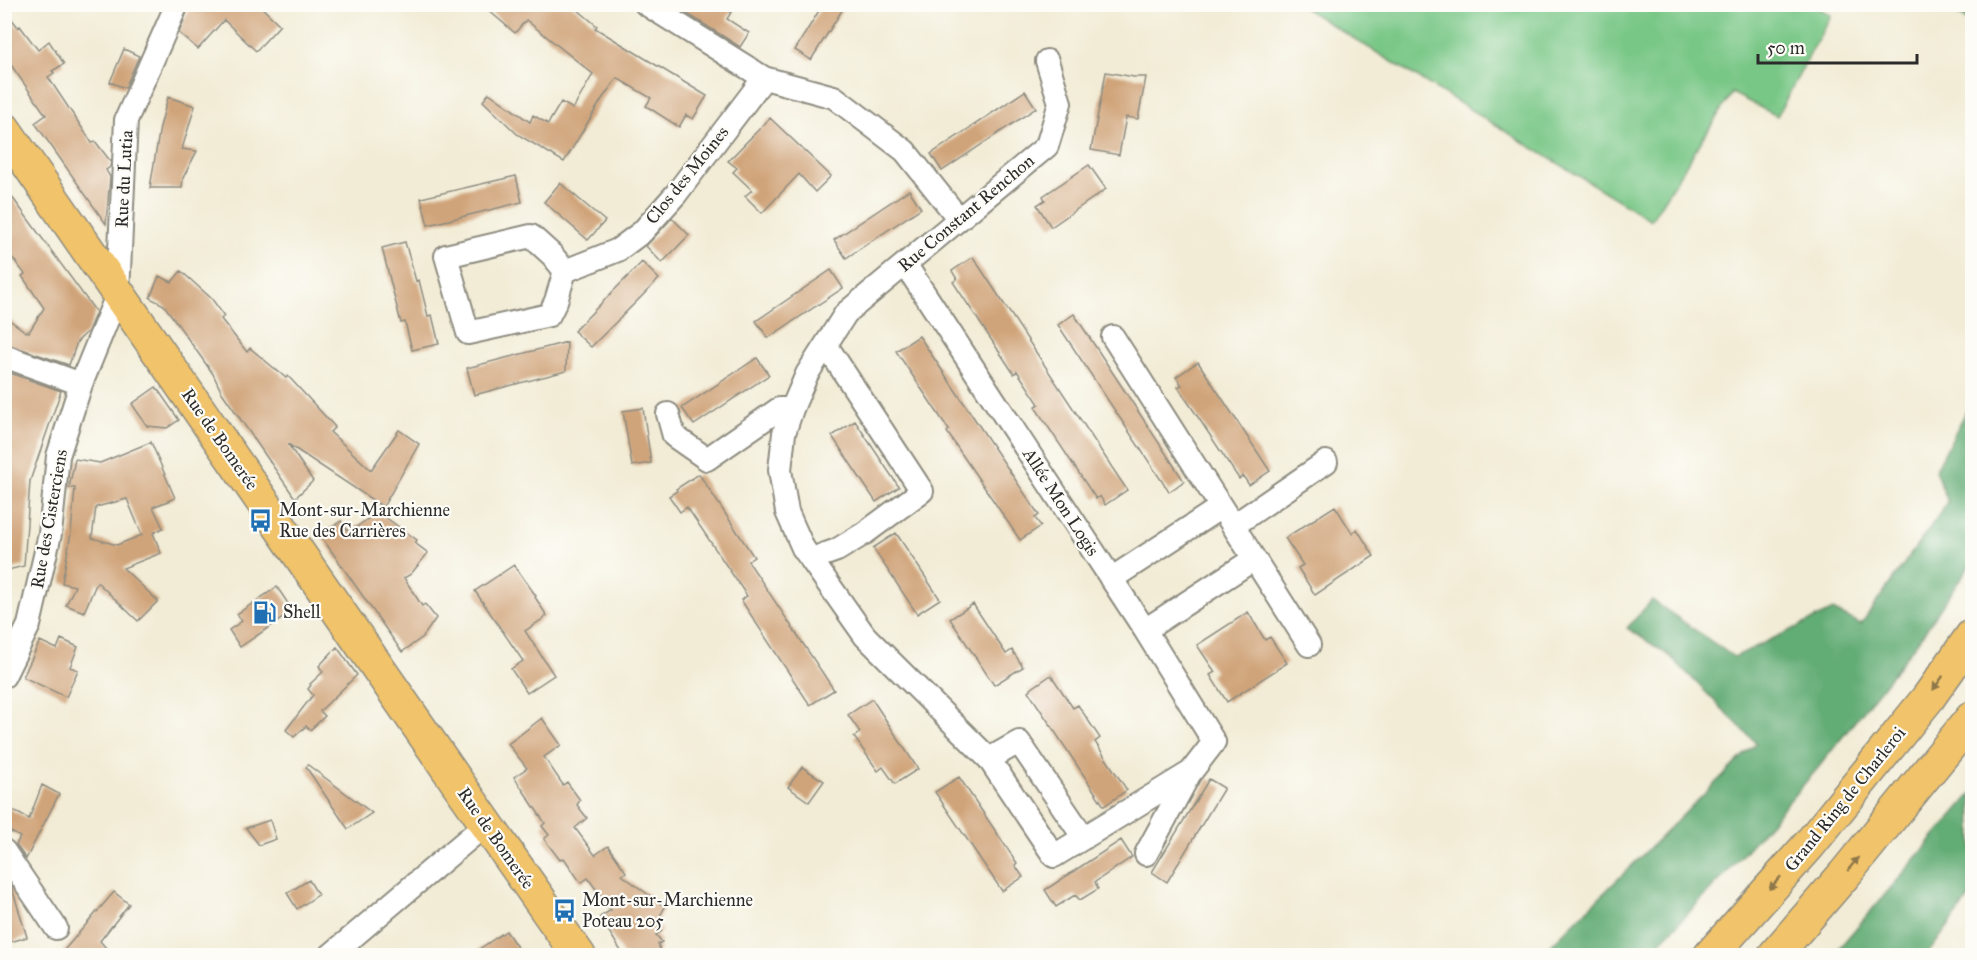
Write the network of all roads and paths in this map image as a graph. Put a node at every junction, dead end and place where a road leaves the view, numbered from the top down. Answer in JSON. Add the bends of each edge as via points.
{"nodes":[{"id":1,"x":177,"y":4,"type":"edge"},
{"id":2,"x":646,"y":4,"type":"edge"},
{"id":3,"x":1047,"y":61,"type":"dead end"},
{"id":4,"x":764,"y":78,"type":"junction"},
{"id":5,"x":4,"y":129,"type":"edge"},
{"id":6,"x":959,"y":219,"type":"junction"},
{"id":7,"x":905,"y":264,"type":"junction"},
{"id":8,"x":565,"y":271,"type":"junction"},
{"id":9,"x":118,"y":293,"type":"junction"},
{"id":10,"x":1113,"y":337,"type":"dead end"},
{"id":11,"x":826,"y":345,"type":"junction"},
{"id":12,"x":4,"y":356,"type":"edge"},
{"id":13,"x":81,"y":384,"type":"junction"},
{"id":14,"x":792,"y":409,"type":"junction"},
{"id":15,"x":668,"y":414,"type":"dead end"},
{"id":16,"x":1326,"y":462,"type":"dead end"},
{"id":17,"x":1227,"y":516,"type":"junction"},
{"id":18,"x":812,"y":559,"type":"junction"},
{"id":19,"x":1254,"y":559,"type":"junction"},
{"id":20,"x":1111,"y":579,"type":"junction"},
{"id":21,"x":1145,"y":630,"type":"junction"},
{"id":22,"x":1972,"y":636,"type":"edge"},
{"id":23,"x":1309,"y":645,"type":"dead end"},
{"id":24,"x":4,"y":676,"type":"edge"},
{"id":25,"x":1972,"y":718,"type":"edge"},
{"id":26,"x":1214,"y":742,"type":"joint"},
{"id":27,"x":989,"y":759,"type":"junction"},
{"id":28,"x":1191,"y":772,"type":"junction"},
{"id":29,"x":486,"y":824,"type":"junction"},
{"id":30,"x":1084,"y":837,"type":"junction"},
{"id":31,"x":4,"y":851,"type":"edge"},
{"id":32,"x":1146,"y":854,"type":"dead end"},
{"id":33,"x":57,"y":928,"type":"dead end"},
{"id":34,"x":330,"y":956,"type":"edge"},
{"id":35,"x":579,"y":956,"type":"edge"},
{"id":36,"x":1710,"y":956,"type":"edge"},
{"id":37,"x":1774,"y":956,"type":"edge"}],
"edges":[{"from":1,"to":9,"type":"street","name":"Rue du Lutia","via":[[126,120]]},
{"from":2,"to":4,"type":"street"},
{"from":3,"to":6,"type":"street","name":"Rue Constant Renchon","via":[[1060,103],[1047,146]]},
{"from":4,"to":6,"type":"street","via":[[834,97],[905,151]]},
{"from":4,"to":8,"type":"street","name":"Clos des Moines","via":[[676,194],[642,232],[618,250]]},
{"from":5,"to":9,"type":"main road","name":"Rue de Bomerée"},
{"from":6,"to":7,"type":"street","name":"Rue Constant Renchon"},
{"from":7,"to":11,"type":"street","name":"Rue Constant Renchon","via":[[846,313]]},
{"from":7,"to":20,"type":"street","name":"Allée Mon Logis"},
{"from":8,"to":8,"type":"street","via":[[549,315],[468,333],[446,256],[531,236]]},
{"from":9,"to":13,"type":"street","name":"Rue des Cisterciens"},
{"from":9,"to":29,"type":"main road","name":"Rue de Bomerée"},
{"from":10,"to":17,"type":"street"},
{"from":11,"to":14,"type":"street","name":"Rue Constant Renchon","via":[[807,374]]},
{"from":11,"to":18,"type":"street","via":[[922,491],[865,533]]},
{"from":12,"to":13,"type":"street"},
{"from":13,"to":24,"type":"street","name":"Rue des Cisterciens","via":[[58,456],[50,534],[29,625]]},
{"from":14,"to":15,"type":"street","via":[[779,410],[707,459],[674,436]]},
{"from":14,"to":18,"type":"street","name":"Rue Constant Renchon","via":[[784,433],[780,470],[787,512]]},
{"from":16,"to":17,"type":"street"},
{"from":17,"to":19,"type":"street"},
{"from":17,"to":20,"type":"street"},
{"from":18,"to":27,"type":"street","name":"Rue Constant Renchon","via":[[866,636]]},
{"from":19,"to":21,"type":"street"},
{"from":19,"to":23,"type":"street"},
{"from":20,"to":21,"type":"street","name":"Allée Mon Logis"},
{"from":21,"to":26,"type":"street","name":"Allée Mon Logis"},
{"from":22,"to":36,"type":"main road","name":"Grand Ring de Charleroi","one_way":true,"via":[[1928,698],[1809,845]]},
{"from":37,"to":25,"type":"main road","one_way":true},
{"from":26,"to":28,"type":"street","name":"Rue Constant Renchon"},
{"from":27,"to":30,"type":"street","via":[[1019,742]]},
{"from":27,"to":30,"type":"street","name":"Rue Constant Renchon","via":[[1054,856]]},
{"from":28,"to":30,"type":"street","name":"Rue Constant Renchon"},
{"from":28,"to":32,"type":"street"},
{"from":29,"to":34,"type":"street"},
{"from":29,"to":35,"type":"main road","name":"Rue de Bomerée"},
{"from":31,"to":33,"type":"street"}]}
